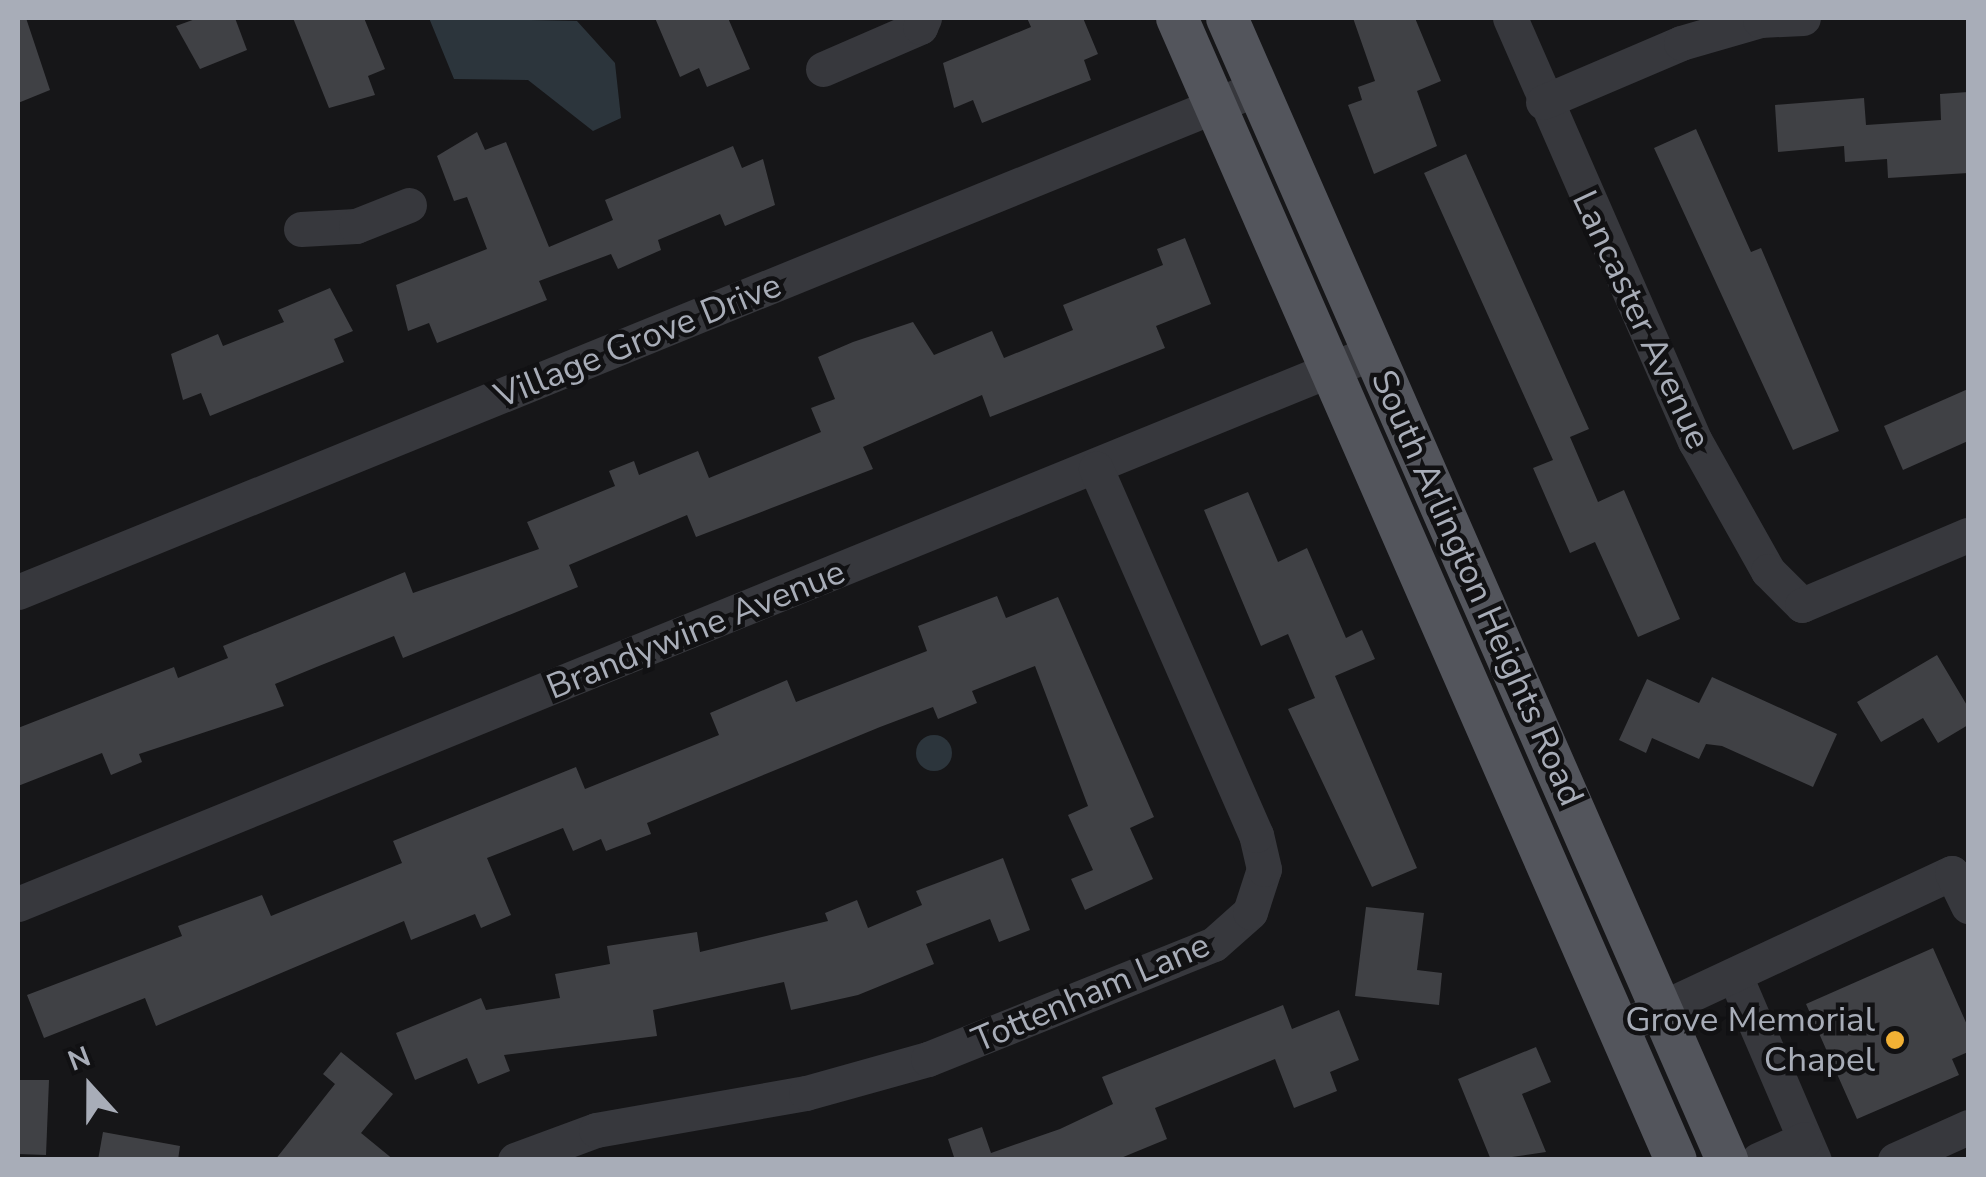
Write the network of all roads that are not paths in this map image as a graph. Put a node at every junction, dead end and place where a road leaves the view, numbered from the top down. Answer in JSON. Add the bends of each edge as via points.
{"nodes":[{"id":1,"x":924,"y":18,"type":"edge"},
{"id":2,"x":1177,"y":18,"type":"edge"},
{"id":3,"x":1228,"y":18,"type":"edge"},
{"id":4,"x":1510,"y":18,"type":"edge"},
{"id":5,"x":1803,"y":18,"type":"edge"},
{"id":6,"x":823,"y":69,"type":"dead end"},
{"id":7,"x":1258,"y":88,"type":"junction"},
{"id":8,"x":1542,"y":102,"type":"junction"},
{"id":9,"x":1216,"y":105,"type":"junction"},
{"id":10,"x":409,"y":204,"type":"dead end"},
{"id":11,"x":301,"y":229,"type":"dead end"},
{"id":12,"x":1374,"y":352,"type":"junction"},
{"id":13,"x":1330,"y":370,"type":"junction"},
{"id":14,"x":1096,"y":468,"type":"junction"},
{"id":15,"x":1968,"y":535,"type":"edge"},
{"id":16,"x":18,"y":592,"type":"edge"},
{"id":17,"x":18,"y":904,"type":"edge"},
{"id":18,"x":1968,"y":906,"type":"edge"},
{"id":19,"x":1735,"y":976,"type":"junction"},
{"id":20,"x":1662,"y":1008,"type":"junction"},
{"id":21,"x":1619,"y":1028,"type":"junction"},
{"id":22,"x":1968,"y":1127,"type":"edge"},
{"id":23,"x":1810,"y":1149,"type":"edge"},
{"id":24,"x":514,"y":1160,"type":"edge"},
{"id":25,"x":1676,"y":1160,"type":"edge"},
{"id":26,"x":1727,"y":1160,"type":"edge"},
{"id":27,"x":1758,"y":1160,"type":"edge"},
{"id":28,"x":1895,"y":1160,"type":"edge"}],
"edges":[{"from":1,"to":6,"type":"street","via":[[920,28]]},
{"from":2,"to":9,"type":"main road","name":"South Arlington Heights Road"},
{"from":3,"to":7,"type":"main road","name":"South Arlington Heights Road"},
{"from":4,"to":8,"type":"street","name":"Lancaster Avenue"},
{"from":5,"to":8,"type":"street","via":[[1721,30]]},
{"from":7,"to":9,"type":"street","name":"Village Grove Drive"},
{"from":7,"to":12,"type":"main road","name":"South Arlington Heights Road"},
{"from":8,"to":15,"type":"street","name":"Lancaster Avenue","via":[[1740,529],[1802,606]]},
{"from":9,"to":13,"type":"main road","name":"South Arlington Heights Road"},
{"from":9,"to":16,"type":"street","name":"Village Grove Drive"},
{"from":10,"to":11,"type":"street","via":[[356,226]]},
{"from":12,"to":13,"type":"street","name":"Brandywine Avenue"},
{"from":12,"to":20,"type":"main road","name":"South Arlington Heights Road"},
{"from":13,"to":14,"type":"street","name":"Brandywine Avenue"},
{"from":13,"to":21,"type":"main road","name":"South Arlington Heights Road"},
{"from":14,"to":17,"type":"street","name":"Brandywine Avenue"},
{"from":14,"to":24,"type":"street","name":"Tottenham Lane","via":[[1256,835],[1264,869],[1250,912],[1214,944],[928,1059],[806,1093],[596,1130]]},
{"from":18,"to":19,"type":"street","via":[[1952,873]]},
{"from":19,"to":20,"type":"street"},
{"from":19,"to":23,"type":"street"},
{"from":20,"to":21,"type":"street"},
{"from":20,"to":26,"type":"main road","name":"South Arlington Heights Road"},
{"from":21,"to":25,"type":"main road","name":"South Arlington Heights Road"},
{"from":22,"to":28,"type":"street"},
{"from":23,"to":27,"type":"street"}]}
